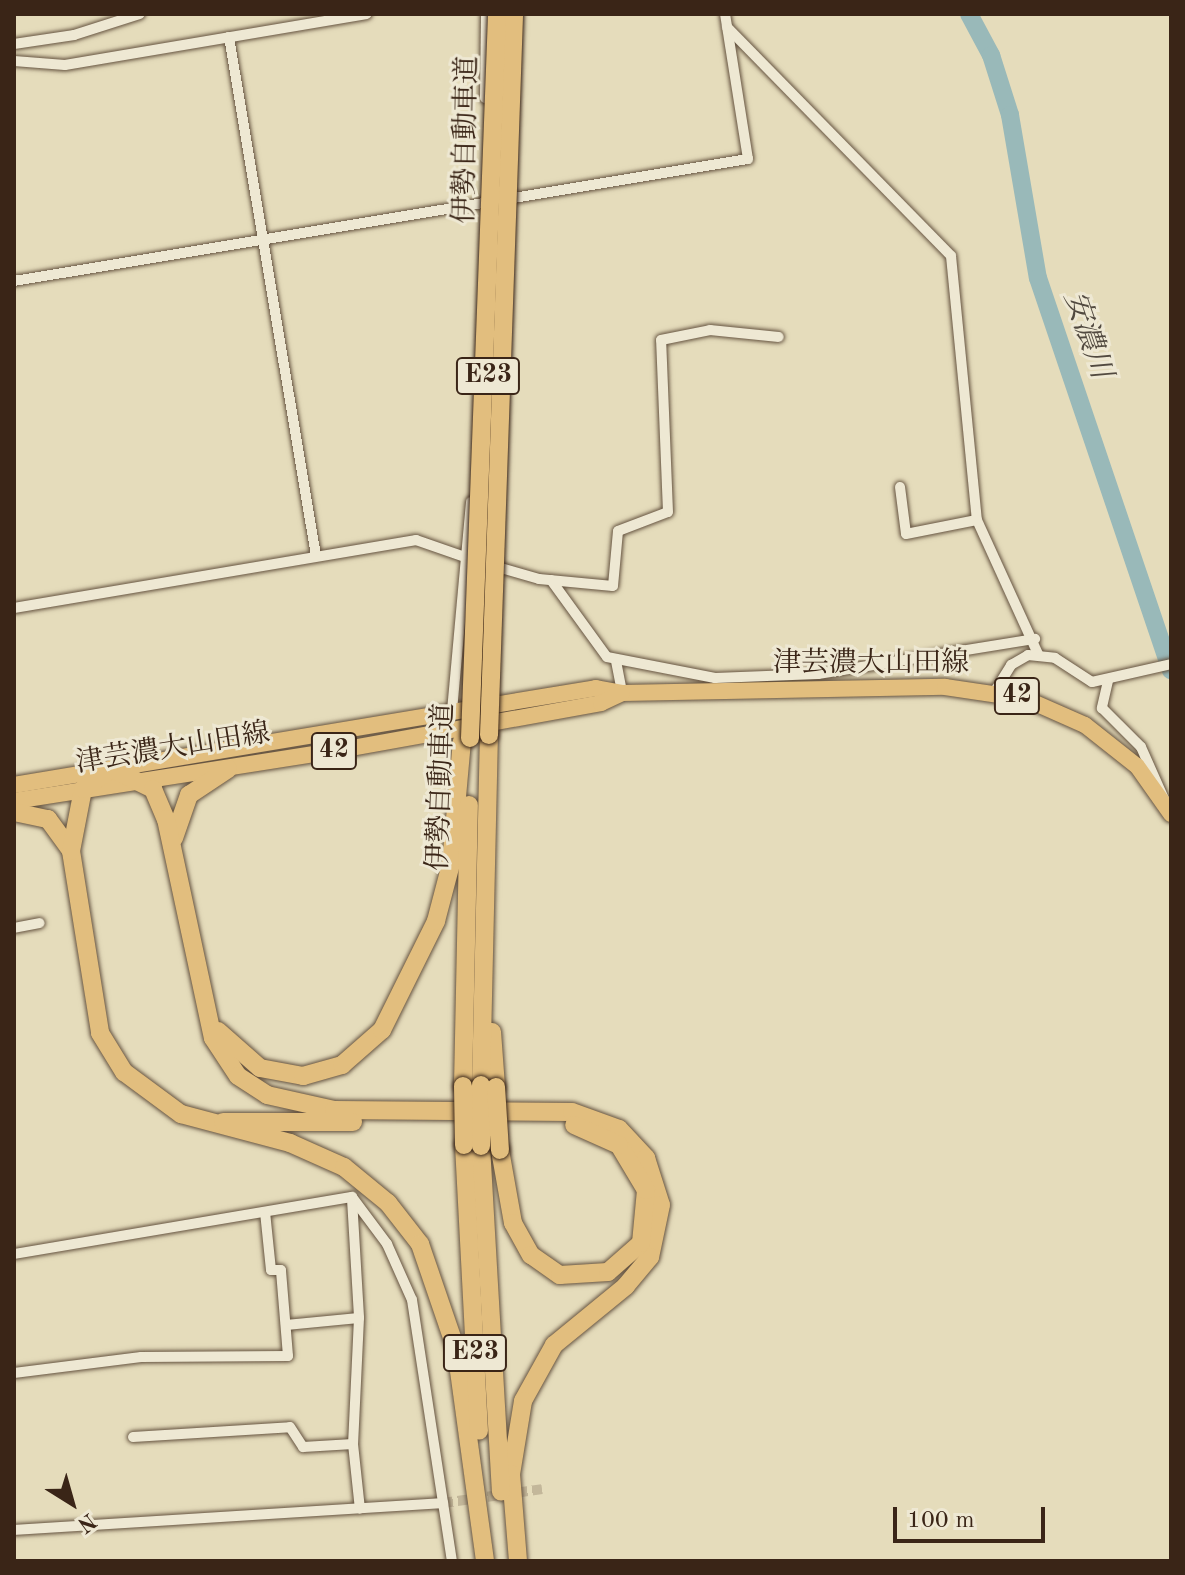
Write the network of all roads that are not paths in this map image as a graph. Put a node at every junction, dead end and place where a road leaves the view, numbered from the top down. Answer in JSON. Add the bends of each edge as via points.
{"nodes":[{"id":1,"x":140,"y":14,"type":"edge"},
{"id":2,"x":367,"y":14,"type":"edge"},
{"id":3,"x":486,"y":14,"type":"edge"},
{"id":4,"x":497,"y":14,"type":"edge"},
{"id":5,"x":514,"y":14,"type":"edge"},
{"id":6,"x":725,"y":14,"type":"edge"},
{"id":7,"x":727,"y":27,"type":"junction"},
{"id":8,"x":229,"y":37,"type":"junction"},
{"id":9,"x":14,"y":44,"type":"edge"},
{"id":10,"x":14,"y":61,"type":"edge"},
{"id":11,"x":484,"y":203,"type":"junction"},
{"id":12,"x":263,"y":239,"type":"junction"},
{"id":13,"x":14,"y":281,"type":"edge"},
{"id":14,"x":779,"y":337,"type":"dead end"},
{"id":15,"x":900,"y":487,"type":"dead end"},
{"id":16,"x":977,"y":520,"type":"junction"},
{"id":17,"x":316,"y":556,"type":"junction"},
{"id":18,"x":461,"y":556,"type":"junction"},
{"id":19,"x":551,"y":580,"type":"junction"},
{"id":20,"x":14,"y":608,"type":"edge"},
{"id":21,"x":1035,"y":639,"type":"junction"},
{"id":22,"x":1042,"y":654,"type":"junction"},
{"id":23,"x":616,"y":661,"type":"junction"},
{"id":24,"x":1171,"y":664,"type":"edge"},
{"id":25,"x":1108,"y":681,"type":"junction"},
{"id":26,"x":818,"y":682,"type":"junction"},
{"id":27,"x":995,"y":691,"type":"junction"},
{"id":28,"x":622,"y":693,"type":"junction"},
{"id":29,"x":452,"y":711,"type":"junction"},
{"id":30,"x":466,"y":739,"type":"junction"},
{"id":31,"x":112,"y":769,"type":"junction"},
{"id":32,"x":228,"y":769,"type":"junction"},
{"id":33,"x":141,"y":780,"type":"junction"},
{"id":34,"x":14,"y":785,"type":"edge"},
{"id":35,"x":83,"y":789,"type":"junction"},
{"id":36,"x":14,"y":801,"type":"edge"},
{"id":37,"x":1168,"y":809,"type":"edge"},
{"id":38,"x":14,"y":812,"type":"edge"},
{"id":39,"x":172,"y":846,"type":"junction"},
{"id":40,"x":71,"y":851,"type":"junction"},
{"id":41,"x":40,"y":923,"type":"dead end"},
{"id":42,"x":14,"y":928,"type":"edge"},
{"id":43,"x":204,"y":1013,"type":"junction"},
{"id":44,"x":480,"y":1086,"type":"junction"},
{"id":45,"x":209,"y":1123,"type":"junction"},
{"id":46,"x":473,"y":1145,"type":"junction"},
{"id":47,"x":352,"y":1197,"type":"junction"},
{"id":48,"x":265,"y":1212,"type":"junction"},
{"id":49,"x":14,"y":1254,"type":"edge"},
{"id":50,"x":359,"y":1318,"type":"junction"},
{"id":51,"x":286,"y":1325,"type":"junction"},
{"id":52,"x":14,"y":1373,"type":"edge"},
{"id":53,"x":133,"y":1437,"type":"dead end"},
{"id":54,"x":353,"y":1444,"type":"junction"},
{"id":55,"x":443,"y":1503,"type":"junction"},
{"id":56,"x":360,"y":1509,"type":"junction"},
{"id":57,"x":14,"y":1530,"type":"edge"},
{"id":58,"x":452,"y":1561,"type":"edge"},
{"id":59,"x":488,"y":1561,"type":"edge"},
{"id":60,"x":508,"y":1561,"type":"edge"},
{"id":61,"x":518,"y":1561,"type":"edge"}],
"edges":[{"from":1,"to":9,"type":"street","via":[[87,32]]},
{"from":2,"to":8,"type":"street"},
{"from":3,"to":11,"type":"street"},
{"from":4,"to":30,"type":"highway","name":"伊勢自動車道","number":"E23","bridge":true,"via":[[482,525]]},
{"from":5,"to":44,"type":"highway","name":"伊勢自動車道","number":"E23","bridge":true},
{"from":6,"to":7,"type":"street"},
{"from":7,"to":11,"type":"street","via":[[748,159]]},
{"from":7,"to":16,"type":"street","via":[[951,256]]},
{"from":8,"to":10,"type":"street","via":[[65,65]]},
{"from":8,"to":12,"type":"street"},
{"from":11,"to":12,"type":"street"},
{"from":11,"to":18,"type":"street","via":[[470,506]]},
{"from":12,"to":13,"type":"street"},
{"from":12,"to":17,"type":"street"},
{"from":14,"to":19,"type":"street","via":[[710,330],[661,340],[668,512],[618,531],[613,586]]},
{"from":15,"to":16,"type":"street","via":[[906,534]]},
{"from":16,"to":21,"type":"street"},
{"from":17,"to":18,"type":"street","via":[[416,540]]},
{"from":17,"to":20,"type":"street"},
{"from":18,"to":19,"type":"street"},
{"from":18,"to":29,"type":"street"},
{"from":19,"to":23,"type":"street","via":[[607,657]]},
{"from":21,"to":22,"type":"street"},
{"from":21,"to":26,"type":"street"},
{"from":22,"to":25,"type":"street","via":[[1082,680]]},
{"from":22,"to":27,"type":"street","via":[[1011,665]]},
{"from":23,"to":26,"type":"street","via":[[715,678]]},
{"from":23,"to":28,"type":"street"},
{"from":24,"to":25,"type":"street"},
{"from":25,"to":37,"type":"street","via":[[1102,708],[1141,747]]},
{"from":26,"to":27,"type":"main road","name":"津芸濃大山田線","number":"42"},
{"from":26,"to":28,"type":"main road","name":"津芸濃大山田線","number":"42"},
{"from":27,"to":37,"type":"main road","name":"津芸濃大山田線","number":"42","via":[[1050,707],[1099,733],[1137,766]]},
{"from":28,"to":29,"type":"main road","name":"津芸濃大山田線","number":"42","via":[[596,688]]},
{"from":28,"to":32,"type":"main road","name":"津芸濃大山田線","number":"42","via":[[601,703]]},
{"from":29,"to":31,"type":"main road","name":"津芸濃大山田線","number":"42"},
{"from":30,"to":43,"type":"highway","via":[[451,864],[436,921],[404,998],[370,1045],[331,1070],[283,1075],[246,1060]]},
{"from":30,"to":44,"type":"highway","name":"伊勢自動車道","number":"E23"},
{"from":31,"to":33,"type":"highway"},
{"from":31,"to":34,"type":"main road","name":"津芸濃大山田線","number":"42"},
{"from":31,"to":35,"type":"highway"},
{"from":32,"to":33,"type":"main road","name":"津芸濃大山田線","number":"42"},
{"from":32,"to":39,"type":"highway","via":[[189,795]]},
{"from":33,"to":35,"type":"main road","name":"津芸濃大山田線","number":"42"},
{"from":33,"to":39,"type":"highway","via":[[161,803]]},
{"from":35,"to":36,"type":"main road","name":"津芸濃大山田線","number":"42"},
{"from":35,"to":40,"type":"highway"},
{"from":38,"to":40,"type":"highway","via":[[48,819]]},
{"from":39,"to":43,"type":"highway"},
{"from":40,"to":45,"type":"highway","via":[[80,934],[106,1047],[149,1095]]},
{"from":41,"to":42,"type":"street"},
{"from":43,"to":61,"type":"highway","via":[[218,1049],[238,1076],[288,1104],[334,1110],[572,1112],[619,1129],[650,1166],[661,1205],[650,1257],[626,1286],[554,1345],[525,1393],[511,1474]]},
{"from":44,"to":45,"type":"highway","bridge":true,"via":[[500,1150],[513,1223],[531,1255],[550,1270],[598,1276],[636,1251],[649,1213],[643,1179],[619,1145],[579,1126]]},
{"from":44,"to":46,"type":"highway","name":"伊勢自動車道","number":"E23","bridge":true},
{"from":45,"to":59,"type":"highway","via":[[290,1143],[344,1167],[388,1203],[420,1244],[456,1349]]},
{"from":46,"to":59,"type":"highway","name":"伊勢自動車道","number":"E23"},
{"from":46,"to":60,"type":"highway","name":"伊勢自動車道","number":"E23"},
{"from":47,"to":48,"type":"street"},
{"from":47,"to":50,"type":"street"},
{"from":47,"to":55,"type":"street","via":[[387,1244],[412,1300]]},
{"from":48,"to":49,"type":"street"},
{"from":48,"to":51,"type":"street","via":[[271,1270],[281,1270]]},
{"from":50,"to":51,"type":"street"},
{"from":50,"to":54,"type":"street"},
{"from":51,"to":52,"type":"street","via":[[288,1356],[141,1357]]},
{"from":53,"to":54,"type":"street","via":[[290,1427],[303,1447]]},
{"from":54,"to":56,"type":"street"},
{"from":55,"to":56,"type":"street"},
{"from":55,"to":58,"type":"street"},
{"from":56,"to":57,"type":"street"}]}
